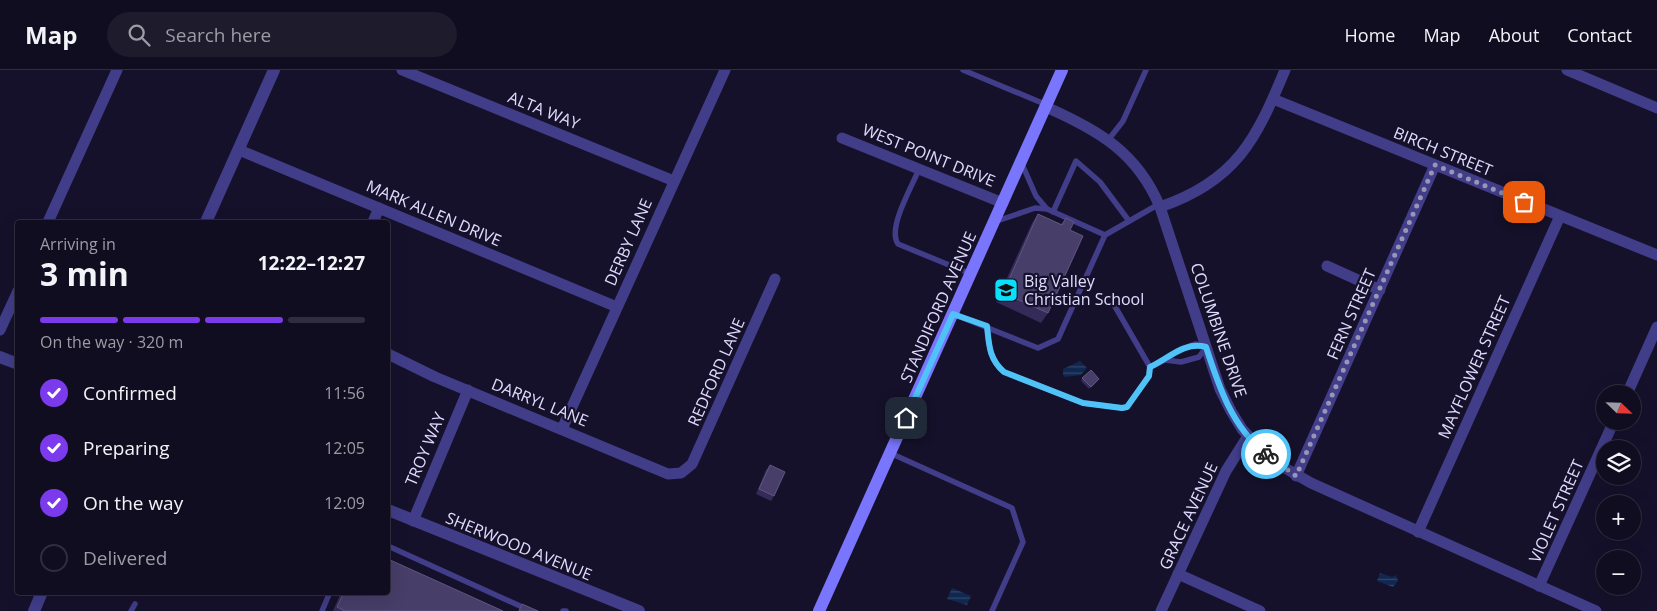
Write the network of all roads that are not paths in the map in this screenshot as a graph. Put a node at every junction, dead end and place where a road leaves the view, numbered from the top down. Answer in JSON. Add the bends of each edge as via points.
{"nodes":[{"id":1,"x":117,"y":70,"type":"edge"},
{"id":2,"x":274,"y":70,"type":"edge"},
{"id":3,"x":402,"y":70,"type":"edge"},
{"id":4,"x":724,"y":70,"type":"edge"},
{"id":5,"x":963,"y":70,"type":"edge"},
{"id":6,"x":1062,"y":70,"type":"edge"},
{"id":7,"x":1146,"y":70,"type":"edge"},
{"id":8,"x":1285,"y":70,"type":"edge"},
{"id":9,"x":1567,"y":70,"type":"edge"},
{"id":10,"x":1273,"y":100,"type":"junction"},
{"id":11,"x":1046,"y":106,"type":"junction"},
{"id":12,"x":1657,"y":108,"type":"edge"},
{"id":13,"x":842,"y":138,"type":"dead end"},
{"id":14,"x":1109,"y":139,"type":"junction"},
{"id":15,"x":239,"y":150,"type":"junction"},
{"id":16,"x":1021,"y":162,"type":"junction"},
{"id":17,"x":1435,"y":165,"type":"junction"},
{"id":18,"x":920,"y":169,"type":"junction"},
{"id":19,"x":674,"y":181,"type":"junction"},
{"id":20,"x":1003,"y":203,"type":"junction"},
{"id":21,"x":1160,"y":206,"type":"junction"},
{"id":22,"x":379,"y":208,"type":"junction"},
{"id":23,"x":1050,"y":211,"type":"junction"},
{"id":24,"x":1560,"y":216,"type":"junction"},
{"id":25,"x":49,"y":220,"type":"edge"},
{"id":26,"x":207,"y":220,"type":"edge"},
{"id":27,"x":374,"y":220,"type":"edge"},
{"id":28,"x":1129,"y":221,"type":"junction"},
{"id":29,"x":994,"y":222,"type":"junction"},
{"id":30,"x":1105,"y":235,"type":"junction"},
{"id":31,"x":1657,"y":256,"type":"edge"},
{"id":32,"x":1327,"y":266,"type":"dead end"},
{"id":33,"x":971,"y":274,"type":"junction"},
{"id":34,"x":774,"y":280,"type":"dead end"},
{"id":35,"x":1380,"y":290,"type":"junction"},
{"id":36,"x":15,"y":298,"type":"edge"},
{"id":37,"x":1113,"y":303,"type":"dead end"},
{"id":38,"x":617,"y":307,"type":"junction"},
{"id":39,"x":953,"y":314,"type":"junction"},
{"id":40,"x":987,"y":326,"type":"junction"},
{"id":41,"x":1657,"y":327,"type":"edge"},
{"id":42,"x":0,"y":330,"type":"edge"},
{"id":43,"x":1206,"y":347,"type":"junction"},
{"id":44,"x":390,"y":355,"type":"edge"},
{"id":45,"x":0,"y":357,"type":"edge"},
{"id":46,"x":1165,"y":360,"type":"junction"},
{"id":47,"x":15,"y":363,"type":"edge"},
{"id":48,"x":1150,"y":367,"type":"junction"},
{"id":49,"x":1631,"y":385,"type":"edge"},
{"id":50,"x":468,"y":390,"type":"junction"},
{"id":51,"x":562,"y":429,"type":"junction"},
{"id":52,"x":1610,"y":430,"type":"edge"},
{"id":53,"x":1248,"y":436,"type":"junction"},
{"id":54,"x":890,"y":453,"type":"junction"},
{"id":55,"x":681,"y":473,"type":"joint"},
{"id":56,"x":1296,"y":476,"type":"junction"},
{"id":57,"x":390,"y":511,"type":"edge"},
{"id":58,"x":413,"y":521,"type":"junction"},
{"id":59,"x":1418,"y":532,"type":"junction"},
{"id":60,"x":390,"y":547,"type":"edge"},
{"id":61,"x":1178,"y":574,"type":"junction"},
{"id":62,"x":1539,"y":586,"type":"junction"},
{"id":63,"x":41,"y":595,"type":"edge"},
{"id":64,"x":329,"y":595,"type":"edge"},
{"id":65,"x":135,"y":604,"type":"dead end"},
{"id":66,"x":34,"y":611,"type":"edge"},
{"id":67,"x":131,"y":611,"type":"edge"},
{"id":68,"x":322,"y":611,"type":"edge"},
{"id":69,"x":531,"y":611,"type":"edge"},
{"id":70,"x":639,"y":611,"type":"edge"},
{"id":71,"x":819,"y":611,"type":"edge"},
{"id":72,"x":992,"y":611,"type":"edge"},
{"id":73,"x":1161,"y":611,"type":"edge"},
{"id":74,"x":1260,"y":611,"type":"edge"},
{"id":75,"x":1596,"y":611,"type":"edge"}],
"edges":[{"from":1,"to":25,"type":"street"},
{"from":2,"to":15,"type":"street"},
{"from":3,"to":19,"type":"street","name":"ALTA WAY"},
{"from":4,"to":19,"type":"street","name":"DERBY LANE"},
{"from":5,"to":11,"type":"lane"},
{"from":6,"to":11,"type":"main road","name":"STANDIFORD AVENUE"},
{"from":7,"to":14,"type":"lane","via":[[1123,121]]},
{"from":8,"to":10,"type":"street"},
{"from":9,"to":12,"type":"street"},
{"from":10,"to":17,"type":"street","name":"BIRCH STREET"},
{"from":10,"to":21,"type":"street","via":[[1250,143],[1222,175],[1182,200]]},
{"from":11,"to":14,"type":"street","name":"COLUMBINE DRIVE"},
{"from":11,"to":16,"type":"main road","name":"STANDIFORD AVENUE"},
{"from":13,"to":18,"type":"street","name":"WEST POINT DRIVE"},
{"from":14,"to":21,"type":"street","name":"COLUMBINE DRIVE","via":[[1137,166]]},
{"from":15,"to":22,"type":"street","name":"MARK ALLEN DRIVE"},
{"from":15,"to":26,"type":"street"},
{"from":16,"to":20,"type":"main road","name":"STANDIFORD AVENUE"},
{"from":16,"to":23,"type":"lane","via":[[1036,196]]},
{"from":17,"to":24,"type":"street","name":"BIRCH STREET"},
{"from":17,"to":35,"type":"street","name":"FERN STREET"},
{"from":18,"to":20,"type":"street","name":"WEST POINT DRIVE"},
{"from":18,"to":33,"type":"lane","via":[[896,223],[896,240],[905,247]]},
{"from":19,"to":38,"type":"street","name":"DERBY LANE"},
{"from":20,"to":29,"type":"main road","name":"STANDIFORD AVENUE"},
{"from":21,"to":28,"type":"lane"},
{"from":21,"to":43,"type":"street","name":"COLUMBINE DRIVE"},
{"from":22,"to":27,"type":"street"},
{"from":22,"to":38,"type":"street","name":"MARK ALLEN DRIVE"},
{"from":23,"to":28,"type":"lane","via":[[1076,161],[1100,182]]},
{"from":23,"to":29,"type":"lane","via":[[1035,208]]},
{"from":23,"to":30,"type":"lane"},
{"from":24,"to":31,"type":"street","name":"BIRCH STREET"},
{"from":24,"to":59,"type":"street","name":"MAYFLOWER STREET"},
{"from":28,"to":30,"type":"lane"},
{"from":29,"to":33,"type":"main road","name":"STANDIFORD AVENUE"},
{"from":30,"to":40,"type":"lane","via":[[1058,340],[1038,348]]},
{"from":32,"to":35,"type":"street"},
{"from":33,"to":39,"type":"main road","name":"STANDIFORD AVENUE"},
{"from":34,"to":55,"type":"street","name":"REDFORD LANE","via":[[692,464]]},
{"from":35,"to":56,"type":"street","name":"FERN STREET"},
{"from":36,"to":42,"type":"street"},
{"from":37,"to":48,"type":"lane"},
{"from":38,"to":51,"type":"street","name":"DERBY LANE"},
{"from":39,"to":40,"type":"lane"},
{"from":39,"to":54,"type":"main road","name":"STANDIFORD AVENUE"},
{"from":40,"to":48,"type":"lane","via":[[989,351],[1004,372],[1083,403],[1127,407],[1149,376]]},
{"from":41,"to":49,"type":"street"},
{"from":43,"to":46,"type":"lane","via":[[1195,344]]},
{"from":43,"to":46,"type":"lane","via":[[1199,357],[1181,362]]},
{"from":43,"to":53,"type":"street","name":"COLUMBINE DRIVE","via":[[1230,411]]},
{"from":44,"to":50,"type":"street","name":"DARRYL LANE"},
{"from":45,"to":47,"type":"street"},
{"from":46,"to":48,"type":"lane"},
{"from":50,"to":51,"type":"street","name":"DARRYL LANE"},
{"from":50,"to":58,"type":"street","name":"TROY WAY"},
{"from":51,"to":55,"type":"street","name":"DARRYL LANE","via":[[668,474]]},
{"from":52,"to":62,"type":"street","name":"VIOLET STREET"},
{"from":53,"to":56,"type":"street","name":"COLUMBINE DRIVE","via":[[1262,451]]},
{"from":53,"to":61,"type":"street","name":"GRACE AVENUE","via":[[1226,471]]},
{"from":54,"to":71,"type":"main road","name":"STANDIFORD AVENUE"},
{"from":54,"to":72,"type":"lane","via":[[1012,508],[1023,542]]},
{"from":56,"to":59,"type":"street","name":"COLUMBINE DRIVE"},
{"from":57,"to":58,"type":"street","name":"SHERWOOD AVENUE"},
{"from":58,"to":70,"type":"street","name":"SHERWOOD AVENUE"},
{"from":59,"to":62,"type":"street","name":"COLUMBINE DRIVE"},
{"from":60,"to":69,"type":"lane"},
{"from":61,"to":73,"type":"street","name":"GRACE AVENUE"},
{"from":61,"to":74,"type":"street"},
{"from":62,"to":75,"type":"street","name":"COLUMBINE DRIVE"},
{"from":63,"to":66,"type":"street"},
{"from":64,"to":68,"type":"lane"},
{"from":65,"to":67,"type":"lane"}]}
